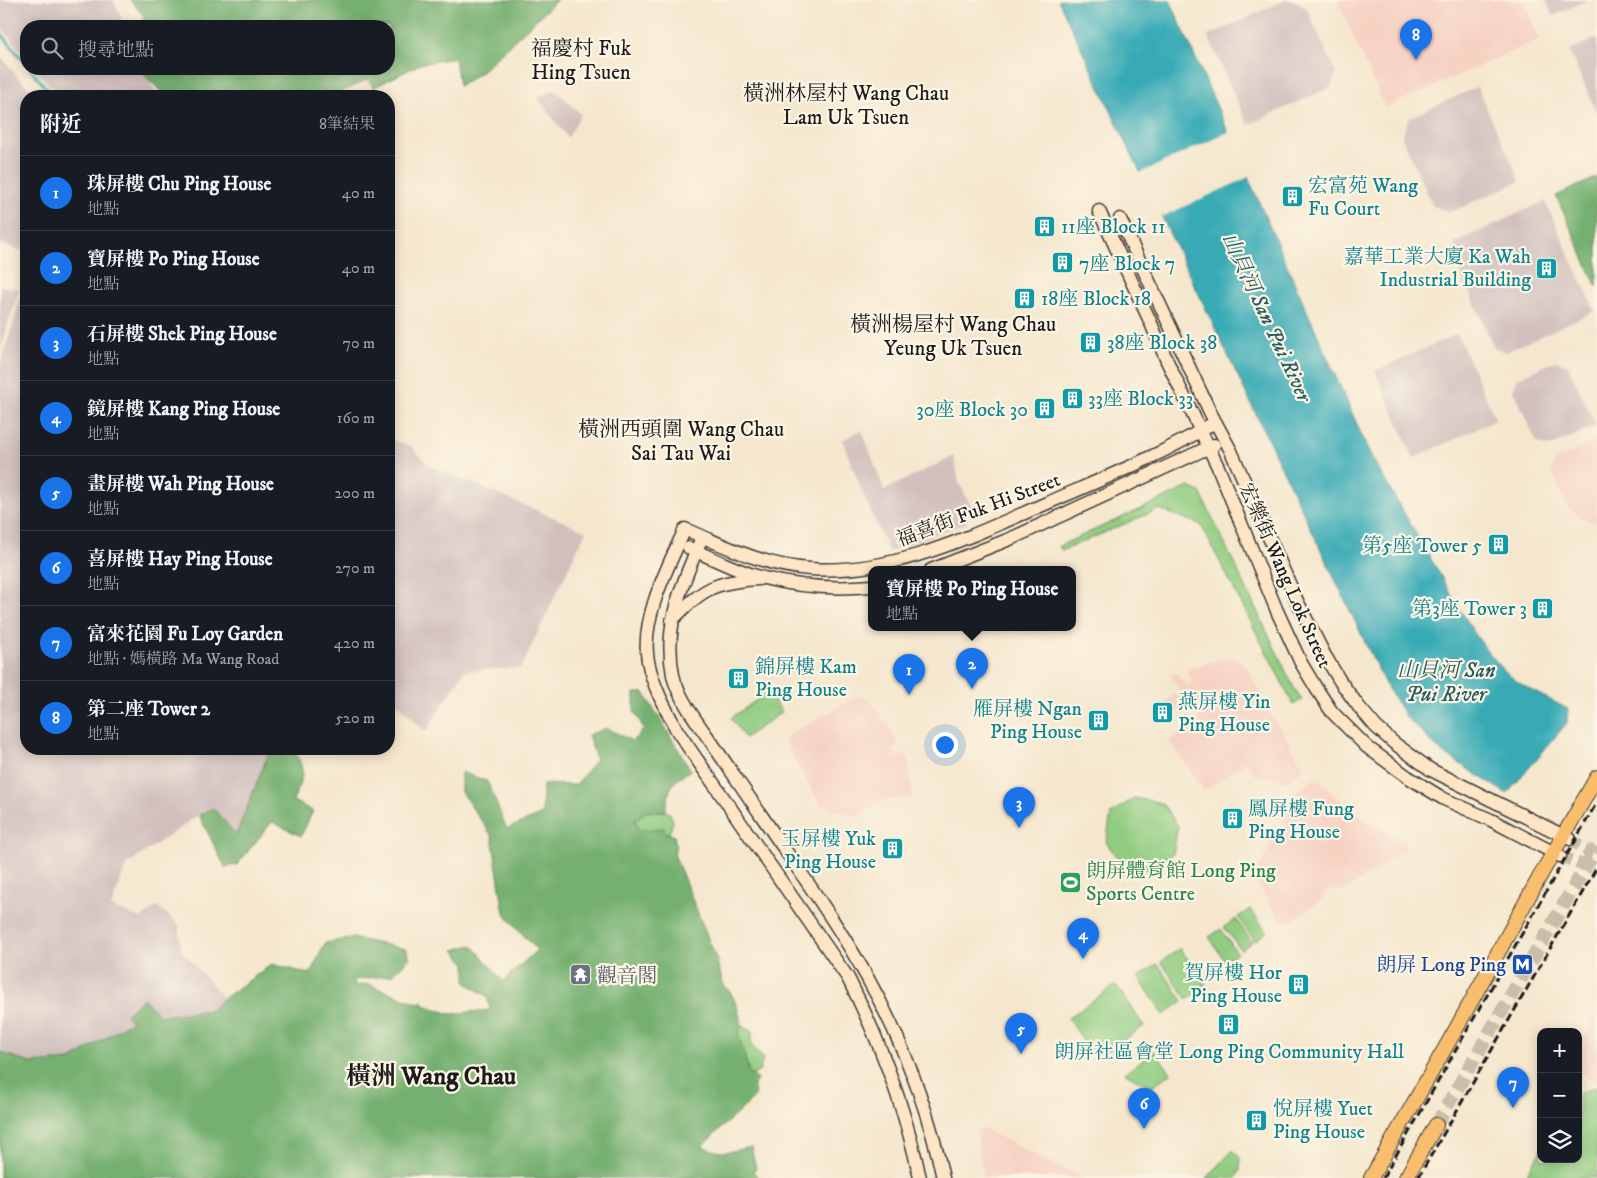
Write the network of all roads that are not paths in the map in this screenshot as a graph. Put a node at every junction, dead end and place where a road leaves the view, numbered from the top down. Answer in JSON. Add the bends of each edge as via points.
{"nodes":[{"id":1,"x":1099,"y":211,"type":"dead end"},
{"id":2,"x":1120,"y":219,"type":"dead end"},
{"id":3,"x":1215,"y":422,"type":"junction"},
{"id":4,"x":1200,"y":432,"type":"junction"},
{"id":5,"x":1224,"y":440,"type":"junction"},
{"id":6,"x":1208,"y":448,"type":"junction"},
{"id":7,"x":702,"y":537,"type":"junction"},
{"id":8,"x":678,"y":544,"type":"junction"},
{"id":9,"x":696,"y":551,"type":"junction"},
{"id":10,"x":874,"y":566,"type":"edge"},
{"id":11,"x":942,"y":566,"type":"edge"},
{"id":12,"x":868,"y":567,"type":"edge"},
{"id":13,"x":764,"y":578,"type":"junction"},
{"id":14,"x":868,"y":586,"type":"edge"},
{"id":15,"x":672,"y":621,"type":"junction"},
{"id":16,"x":1597,"y":777,"type":"edge"},
{"id":17,"x":1567,"y":837,"type":"junction"},
{"id":18,"x":1557,"y":854,"type":"junction"},
{"id":19,"x":850,"y":948,"type":"junction"},
{"id":20,"x":840,"y":964,"type":"junction"},
{"id":21,"x":1436,"y":1125,"type":"tunnel mouth"},
{"id":22,"x":920,"y":1178,"type":"edge"},
{"id":23,"x":943,"y":1178,"type":"edge"},
{"id":24,"x":1371,"y":1178,"type":"edge"},
{"id":25,"x":1406,"y":1178,"type":"edge"}],
"edges":[{"from":1,"to":4,"type":"main road","name":"宏樂街 Wang Lok Street"},
{"from":2,"to":3,"type":"main road","name":"宏樂街 Wang Lok Street"},
{"from":3,"to":4,"type":"main road","name":"福喜街 Fuk Hi Street"},
{"from":3,"to":5,"type":"main road","name":"宏樂街 Wang Lok Street"},
{"from":4,"to":6,"type":"main road","name":"宏樂街 Wang Lok Street"},
{"from":4,"to":10,"type":"main road","name":"福喜街 Fuk Hi Street","via":[[1075,491],[940,548]]},
{"from":5,"to":6,"type":"main road","name":"福喜街 Fuk Hi Street"},
{"from":5,"to":17,"type":"main road","name":"宏樂街 Wang Lok Street","via":[[1324,654],[1340,681],[1376,727],[1431,770]]},
{"from":6,"to":11,"type":"main road","name":"福喜街 Fuk Hi Street","via":[[1010,540]]},
{"from":6,"to":18,"type":"main road","name":"宏樂街 Wang Lok Street","via":[[1301,663],[1332,712],[1367,747],[1408,777],[1444,799]]},
{"from":7,"to":8,"type":"main road","name":"福喜街 Fuk Hi Street","via":[[685,529]]},
{"from":7,"to":9,"type":"main road"},
{"from":7,"to":12,"type":"main road","name":"福喜街 Fuk Hi Street","via":[[784,566],[810,569]]},
{"from":8,"to":9,"type":"main road"},
{"from":8,"to":20,"type":"main road","via":[[650,616],[648,660],[654,682],[678,732]]},
{"from":9,"to":13,"type":"main road"},
{"from":9,"to":15,"type":"main road","via":[[678,595]]},
{"from":13,"to":14,"type":"main road","via":[[807,586]]},
{"from":13,"to":15,"type":"main road","via":[[732,581],[704,591]]},
{"from":15,"to":19,"type":"main road","via":[[669,647],[673,677],[689,710]]},
{"from":16,"to":17,"type":"main road"},
{"from":17,"to":18,"type":"main road"},
{"from":18,"to":24,"type":"main road"},
{"from":19,"to":20,"type":"main road"},
{"from":19,"to":23,"type":"main road","via":[[883,1007],[915,1078]]},
{"from":20,"to":22,"type":"main road","via":[[865,1011],[890,1070]]},
{"from":21,"to":25,"type":"main road"}]}
